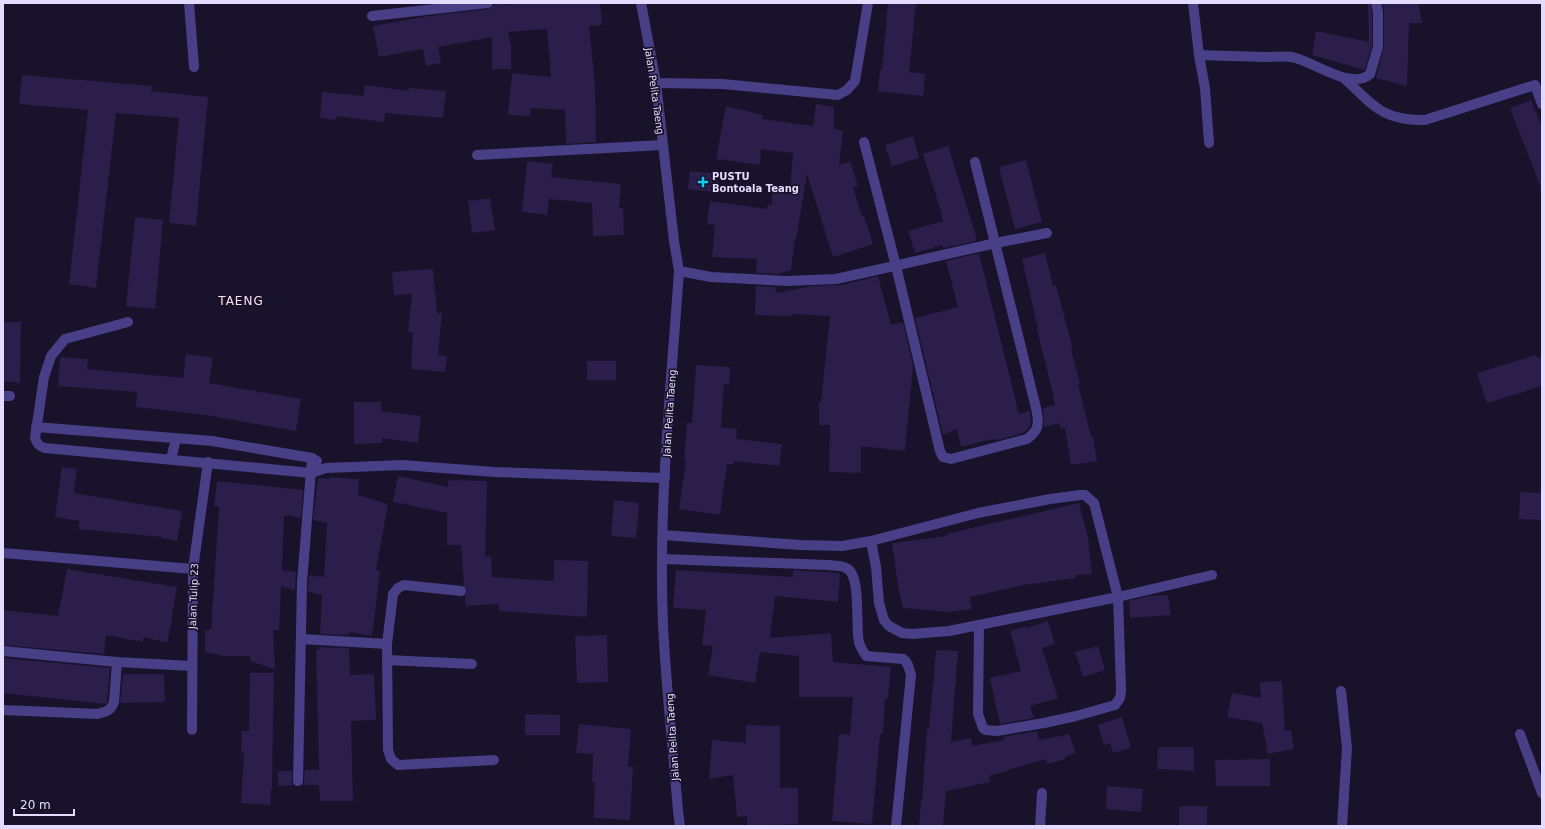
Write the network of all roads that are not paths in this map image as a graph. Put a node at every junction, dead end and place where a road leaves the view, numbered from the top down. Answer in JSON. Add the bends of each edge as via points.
{"nodes":[{"id":1,"x":189,"y":3,"type":"edge"},
{"id":2,"x":488,"y":3,"type":"edge"},
{"id":3,"x":641,"y":3,"type":"edge"},
{"id":4,"x":868,"y":3,"type":"edge"},
{"id":5,"x":1193,"y":3,"type":"edge"},
{"id":6,"x":1376,"y":3,"type":"edge"},
{"id":7,"x":428,"y":6,"type":"edge"},
{"id":8,"x":372,"y":16,"type":"dead end"},
{"id":9,"x":1199,"y":55,"type":"junction"},
{"id":10,"x":194,"y":67,"type":"dead end"},
{"id":11,"x":1344,"y":78,"type":"junction"},
{"id":12,"x":656,"y":83,"type":"junction"},
{"id":13,"x":1542,"y":104,"type":"edge"},
{"id":14,"x":864,"y":142,"type":"dead end"},
{"id":15,"x":1208,"y":143,"type":"dead end"},
{"id":16,"x":663,"y":145,"type":"junction"},
{"id":17,"x":477,"y":155,"type":"dead end"},
{"id":18,"x":975,"y":162,"type":"dead end"},
{"id":19,"x":1047,"y":234,"type":"dead end"},
{"id":20,"x":996,"y":243,"type":"junction"},
{"id":21,"x":896,"y":266,"type":"junction"},
{"id":22,"x":679,"y":271,"type":"junction"},
{"id":23,"x":128,"y":322,"type":"dead end"},
{"id":24,"x":36,"y":427,"type":"junction"},
{"id":25,"x":176,"y":439,"type":"junction"},
{"id":26,"x":312,"y":458,"type":"junction"},
{"id":27,"x":171,"y":459,"type":"junction"},
{"id":28,"x":208,"y":462,"type":"junction"},
{"id":29,"x":326,"y":468,"type":"junction"},
{"id":30,"x":311,"y":473,"type":"junction"},
{"id":31,"x":665,"y":478,"type":"junction"},
{"id":32,"x":663,"y":535,"type":"junction"},
{"id":33,"x":871,"y":540,"type":"junction"},
{"id":34,"x":3,"y":553,"type":"edge"},
{"id":35,"x":663,"y":559,"type":"junction"},
{"id":36,"x":192,"y":569,"type":"junction"},
{"id":37,"x":1212,"y":575,"type":"dead end"},
{"id":38,"x":461,"y":591,"type":"dead end"},
{"id":39,"x":1118,"y":597,"type":"junction"},
{"id":40,"x":979,"y":625,"type":"junction"},
{"id":41,"x":301,"y":639,"type":"junction"},
{"id":42,"x":387,"y":644,"type":"junction"},
{"id":43,"x":3,"y":651,"type":"edge"},
{"id":44,"x":387,"y":660,"type":"junction"},
{"id":45,"x":116,"y":662,"type":"junction"},
{"id":46,"x":472,"y":664,"type":"dead end"},
{"id":47,"x":192,"y":666,"type":"junction"},
{"id":48,"x":1341,"y":691,"type":"dead end"},
{"id":49,"x":3,"y":710,"type":"edge"},
{"id":50,"x":192,"y":730,"type":"dead end"},
{"id":51,"x":1520,"y":734,"type":"dead end"},
{"id":52,"x":494,"y":760,"type":"dead end"},
{"id":53,"x":298,"y":781,"type":"dead end"},
{"id":54,"x":1042,"y":793,"type":"dead end"},
{"id":55,"x":1542,"y":793,"type":"edge"},
{"id":56,"x":680,"y":826,"type":"edge"},
{"id":57,"x":896,"y":826,"type":"edge"},
{"id":58,"x":1040,"y":826,"type":"edge"},
{"id":59,"x":1342,"y":826,"type":"edge"}],
"edges":[{"from":1,"to":10,"type":"street"},
{"from":2,"to":7,"type":"street"},
{"from":3,"to":12,"type":"street","name":"Jalan Pelita Taeng"},
{"from":4,"to":12,"type":"street","via":[[854,81],[847,90],[838,95],[723,84]]},
{"from":5,"to":9,"type":"street"},
{"from":6,"to":11,"type":"street","via":[[1378,47],[1370,74],[1363,78]]},
{"from":7,"to":8,"type":"street"},
{"from":9,"to":11,"type":"street","via":[[1292,57]]},
{"from":9,"to":15,"type":"street","via":[[1205,88]]},
{"from":11,"to":13,"type":"street","via":[[1379,111],[1409,121],[1425,120],[1535,86]]},
{"from":12,"to":16,"type":"street","name":"Jalan Pelita Taeng"},
{"from":14,"to":21,"type":"street"},
{"from":16,"to":17,"type":"street"},
{"from":16,"to":22,"type":"street","name":"Jalan Pelita Taeng"},
{"from":18,"to":20,"type":"street"},
{"from":19,"to":20,"type":"street"},
{"from":20,"to":21,"type":"street"},
{"from":20,"to":21,"type":"street","via":[[1038,424],[1034,435],[1028,439],[956,458],[943,456],[940,451]]},
{"from":21,"to":22,"type":"street","via":[[836,279],[787,281],[711,277]]},
{"from":22,"to":31,"type":"street","name":"Jalan Pelita Taeng"},
{"from":23,"to":24,"type":"street","via":[[65,339],[58,346],[51,356],[44,377]]},
{"from":24,"to":25,"type":"street"},
{"from":24,"to":27,"type":"street","via":[[37,443],[45,448]]},
{"from":25,"to":26,"type":"street","via":[[212,441]]},
{"from":25,"to":27,"type":"street"},
{"from":26,"to":29,"type":"street"},
{"from":26,"to":30,"type":"street"},
{"from":27,"to":28,"type":"street"},
{"from":28,"to":30,"type":"street"},
{"from":28,"to":36,"type":"street","name":"Jalan Tulip 23"},
{"from":29,"to":30,"type":"street"},
{"from":29,"to":31,"type":"street","via":[[404,465],[494,472]]},
{"from":30,"to":41,"type":"street","via":[[302,582]]},
{"from":31,"to":32,"type":"street","name":"Jalan Pelita Taeng"},
{"from":32,"to":33,"type":"street","via":[[842,546]]},
{"from":32,"to":35,"type":"street","name":"Jalan Pelita Taeng"},
{"from":33,"to":39,"type":"street","via":[[978,513],[1085,495],[1094,503]]},
{"from":33,"to":40,"type":"street","via":[[879,603],[884,620],[889,626],[902,633],[912,634]]},
{"from":34,"to":36,"type":"street"},
{"from":35,"to":56,"type":"street","name":"Jalan Pelita Taeng","via":[[663,624]]},
{"from":35,"to":57,"type":"street","via":[[828,565],[850,571],[855,585],[857,631],[863,651],[866,656],[903,659],[909,665],[911,675]]},
{"from":36,"to":47,"type":"street","name":"Jalan Tulip 23"},
{"from":37,"to":39,"type":"street"},
{"from":38,"to":42,"type":"street","via":[[404,585],[398,588],[393,594]]},
{"from":39,"to":40,"type":"street"},
{"from":39,"to":40,"type":"street","via":[[1121,690],[1118,702],[1109,707],[1044,723],[997,731],[983,728],[978,714]]},
{"from":41,"to":42,"type":"street"},
{"from":41,"to":53,"type":"street"},
{"from":42,"to":44,"type":"street"},
{"from":43,"to":45,"type":"street"},
{"from":44,"to":46,"type":"street"},
{"from":44,"to":52,"type":"street","via":[[388,750],[391,759],[398,765]]},
{"from":45,"to":47,"type":"street"},
{"from":45,"to":49,"type":"street","via":[[114,702],[106,712],[97,714]]},
{"from":47,"to":50,"type":"street","name":"Jalan Tulip 23"},
{"from":48,"to":59,"type":"street","via":[[1347,748]]},
{"from":51,"to":55,"type":"street"},
{"from":54,"to":58,"type":"street"}]}
